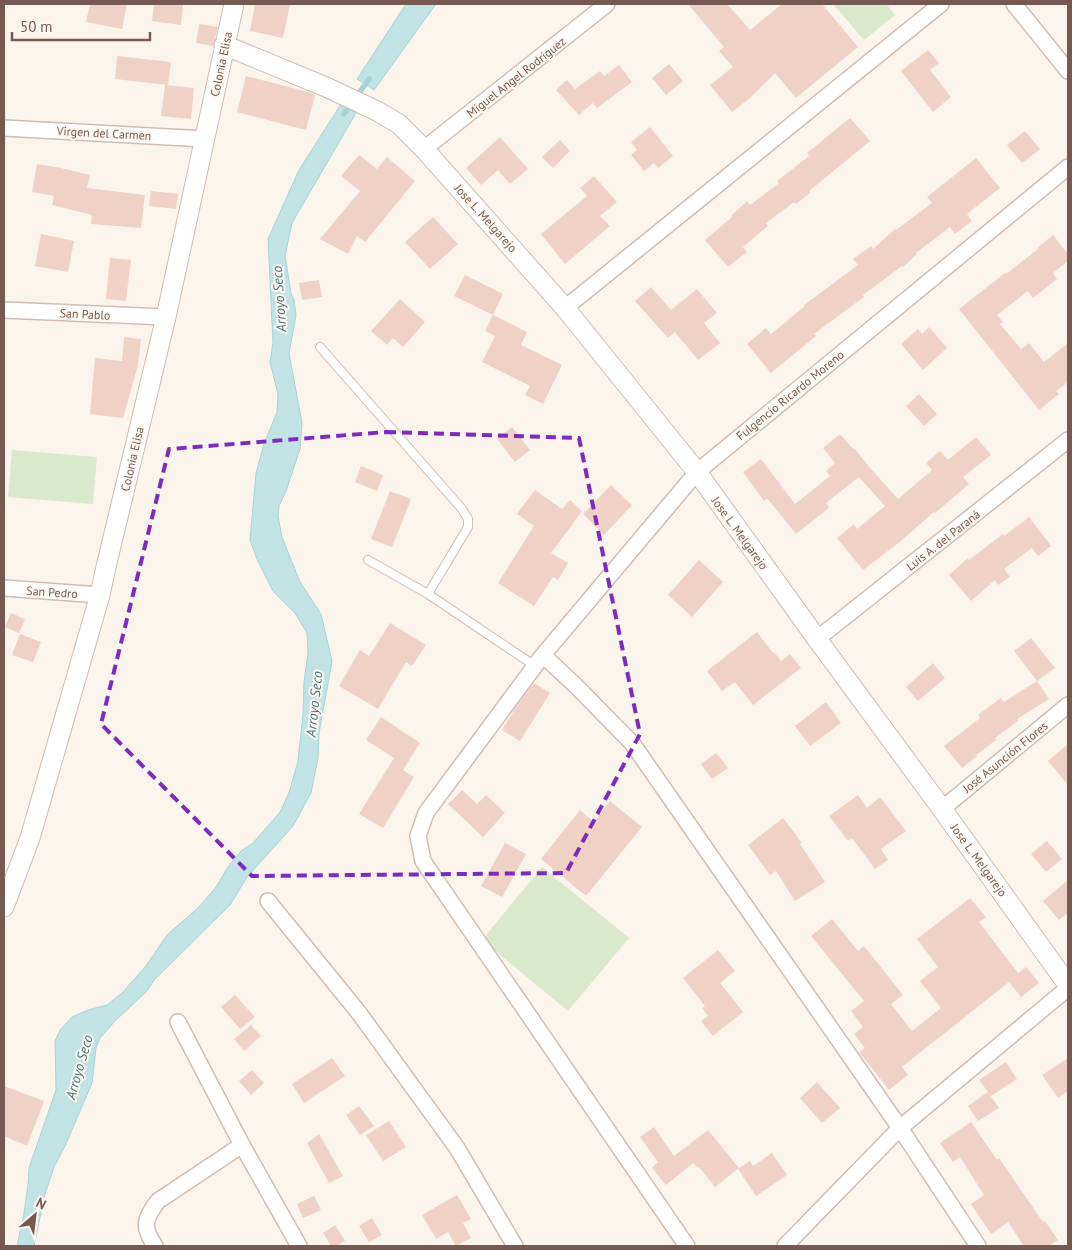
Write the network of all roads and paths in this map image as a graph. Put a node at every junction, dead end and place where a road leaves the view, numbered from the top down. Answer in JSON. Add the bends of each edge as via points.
{"nodes":[{"id":1,"x":234,"y":4,"type":"edge"},
{"id":2,"x":607,"y":4,"type":"edge"},
{"id":3,"x":941,"y":4,"type":"edge"},
{"id":4,"x":1014,"y":4,"type":"edge"},
{"id":5,"x":224,"y":46,"type":"junction"},
{"id":6,"x":1068,"y":71,"type":"edge"},
{"id":7,"x":4,"y":128,"type":"edge"},
{"id":8,"x":205,"y":139,"type":"junction"},
{"id":9,"x":424,"y":149,"type":"junction"},
{"id":10,"x":1068,"y":167,"type":"edge"},
{"id":11,"x":565,"y":308,"type":"junction"},
{"id":12,"x":4,"y":310,"type":"edge"},
{"id":13,"x":166,"y":318,"type":"junction"},
{"id":14,"x":320,"y":347,"type":"dead end"},
{"id":15,"x":1068,"y":440,"type":"edge"},
{"id":16,"x":697,"y":472,"type":"junction"},
{"id":17,"x":368,"y":560,"type":"dead end"},
{"id":18,"x":4,"y":588,"type":"edge"},
{"id":19,"x":428,"y":594,"type":"junction"},
{"id":20,"x":100,"y":595,"type":"junction"},
{"id":21,"x":817,"y":639,"type":"junction"},
{"id":22,"x":538,"y":660,"type":"junction"},
{"id":23,"x":1068,"y":706,"type":"edge"},
{"id":24,"x":942,"y":809,"type":"junction"},
{"id":25,"x":268,"y":901,"type":"dead end"},
{"id":26,"x":4,"y":907,"type":"edge"},
{"id":27,"x":1068,"y":986,"type":"edge"},
{"id":28,"x":178,"y":1022,"type":"dead end"},
{"id":29,"x":900,"y":1128,"type":"junction"},
{"id":30,"x":242,"y":1145,"type":"junction"},
{"id":31,"x":155,"y":1246,"type":"edge"},
{"id":32,"x":299,"y":1246,"type":"edge"},
{"id":33,"x":515,"y":1246,"type":"edge"},
{"id":34,"x":687,"y":1246,"type":"edge"},
{"id":35,"x":785,"y":1246,"type":"edge"},
{"id":36,"x":978,"y":1246,"type":"edge"}],
"edges":[{"from":1,"to":5,"type":"street","name":"Colonia Elisa"},
{"from":2,"to":9,"type":"street","name":"Miguel Angel Rodriguez"},
{"from":3,"to":11,"type":"street"},
{"from":4,"to":6,"type":"street"},
{"from":5,"to":8,"type":"street","name":"Colonia Elisa"},
{"from":5,"to":9,"type":"street","name":"Jose L. Melgarejo","via":[[377,111],[399,124]]},
{"from":7,"to":8,"type":"street","name":"Virgen del Carmen"},
{"from":8,"to":13,"type":"street","name":"Colonia Elisa"},
{"from":9,"to":11,"type":"street","name":"Jose L. Melgarejo"},
{"from":10,"to":16,"type":"street","name":"Fulgencio Ricardo Moreno"},
{"from":11,"to":16,"type":"street","name":"Jose L. Melgarejo"},
{"from":12,"to":13,"type":"street","name":"San Pablo"},
{"from":13,"to":20,"type":"street","name":"Colonia Elisa"},
{"from":14,"to":19,"type":"lane","via":[[468,518],[468,527]]},
{"from":15,"to":21,"type":"street","name":"Luis A. del Paraná"},
{"from":16,"to":21,"type":"street","name":"Jose L. Melgarejo"},
{"from":16,"to":22,"type":"street","name":"Fulgencio Ricardo Moreno"},
{"from":17,"to":19,"type":"lane"},
{"from":18,"to":20,"type":"street","name":"San Pedro"},
{"from":19,"to":22,"type":"lane"},
{"from":20,"to":26,"type":"street","name":"Colonia Elisa","via":[[30,838]]},
{"from":21,"to":24,"type":"street","name":"Jose L. Melgarejo"},
{"from":22,"to":29,"type":"street","via":[[577,687],[632,743]]},
{"from":22,"to":34,"type":"street","name":"Fulgencio Ricardo Moreno","via":[[426,813],[418,836],[423,861]]},
{"from":23,"to":24,"type":"street","name":"José Asunción Flores"},
{"from":24,"to":27,"type":"street","name":"Jose L. Melgarejo"},
{"from":25,"to":33,"type":"street","via":[[359,1013],[457,1148]]},
{"from":27,"to":29,"type":"street"},
{"from":28,"to":30,"type":"street"},
{"from":29,"to":35,"type":"street"},
{"from":29,"to":36,"type":"street"},
{"from":30,"to":31,"type":"street","via":[[158,1201],[146,1222],[147,1235]]},
{"from":30,"to":32,"type":"street"}]}
